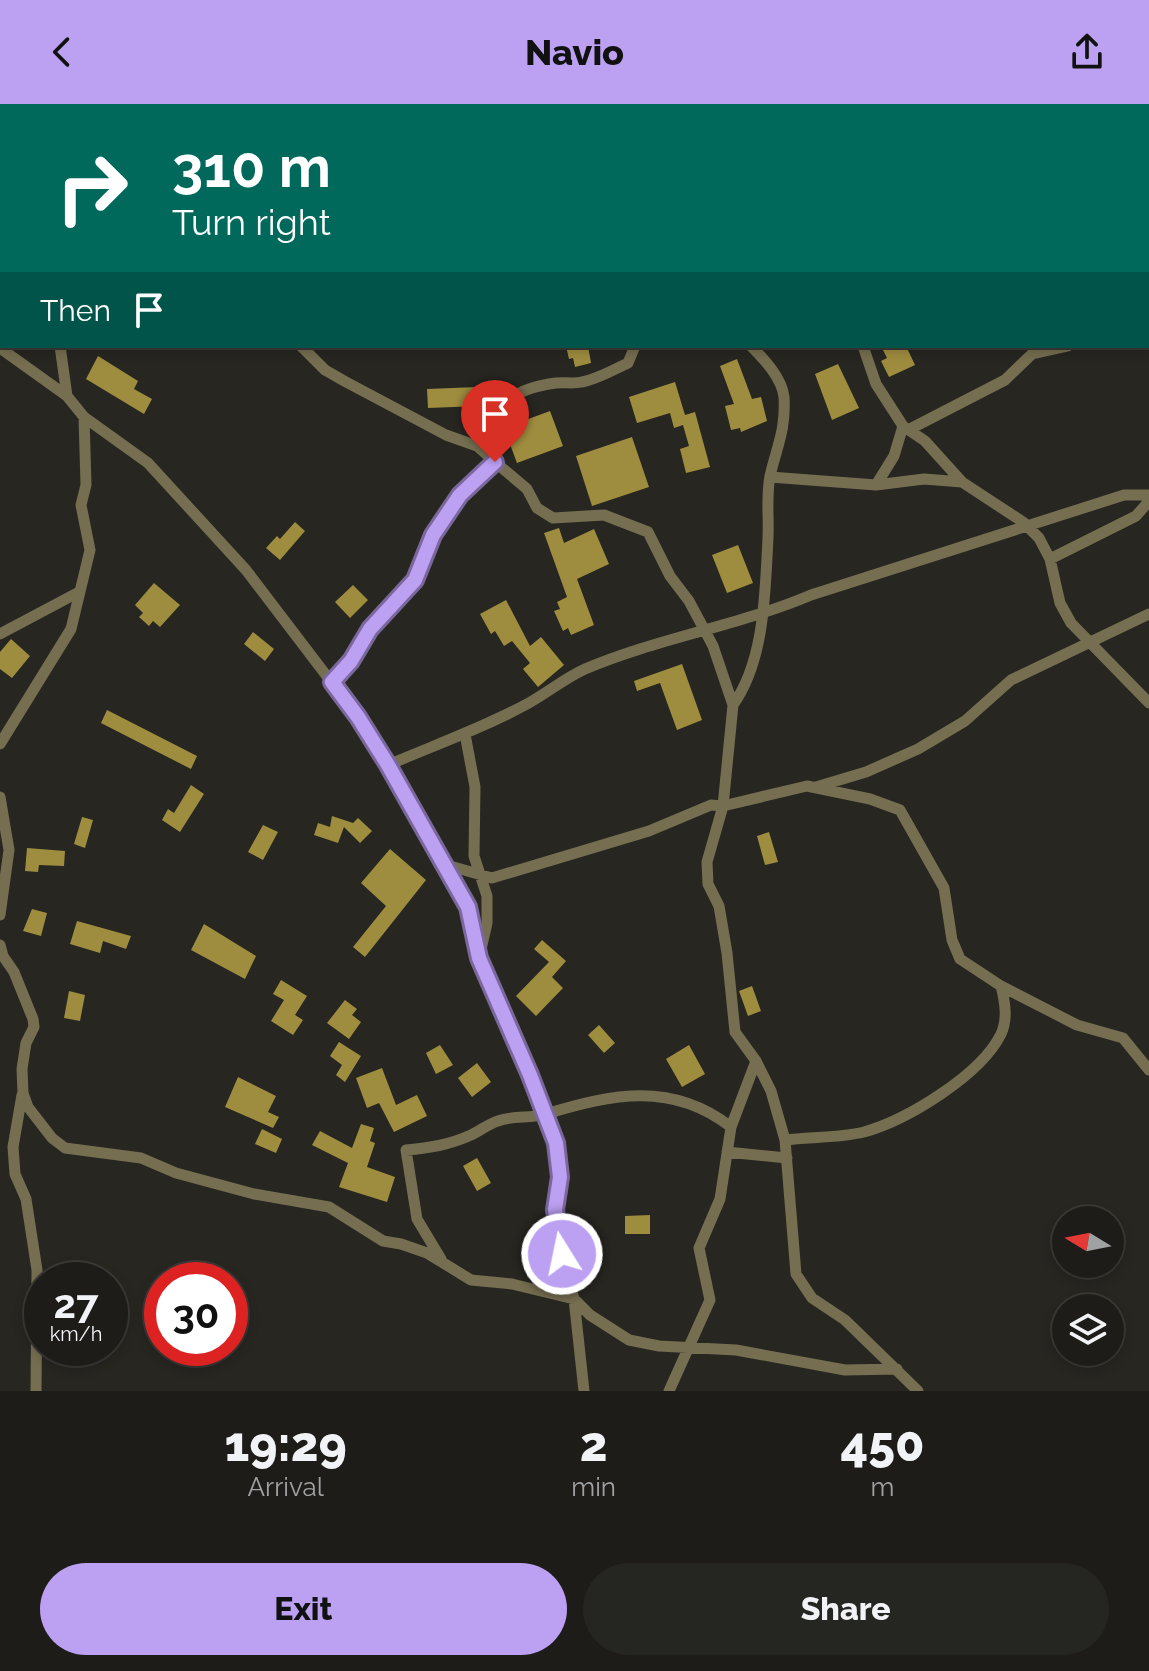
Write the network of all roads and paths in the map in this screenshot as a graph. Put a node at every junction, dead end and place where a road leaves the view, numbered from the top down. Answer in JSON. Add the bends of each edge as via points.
{"nodes":[{"id":1,"x":0,"y":348,"type":"edge"},
{"id":2,"x":60,"y":348,"type":"edge"},
{"id":3,"x":303,"y":348,"type":"edge"},
{"id":4,"x":634,"y":348,"type":"edge"},
{"id":5,"x":753,"y":348,"type":"edge"},
{"id":6,"x":864,"y":348,"type":"edge"},
{"id":7,"x":1059,"y":348,"type":"edge"},
{"id":8,"x":67,"y":396,"type":"junction"},
{"id":9,"x":84,"y":417,"type":"junction"},
{"id":10,"x":907,"y":428,"type":"junction"},
{"id":11,"x":495,"y":462,"type":"junction"},
{"id":12,"x":770,"y":477,"type":"junction"},
{"id":13,"x":962,"y":482,"type":"junction"},
{"id":14,"x":876,"y":485,"type":"junction"},
{"id":15,"x":1149,"y":498,"type":"edge"},
{"id":16,"x":1027,"y":526,"type":"junction"},
{"id":17,"x":1050,"y":559,"type":"junction"},
{"id":18,"x":79,"y":592,"type":"junction"},
{"id":19,"x":1149,"y":614,"type":"edge"},
{"id":20,"x":762,"y":616,"type":"junction"},
{"id":21,"x":703,"y":630,"type":"junction"},
{"id":22,"x":0,"y":634,"type":"edge"},
{"id":23,"x":1089,"y":644,"type":"junction"},
{"id":24,"x":332,"y":682,"type":"junction"},
{"id":25,"x":1149,"y":703,"type":"edge"},
{"id":26,"x":733,"y":705,"type":"junction"},
{"id":27,"x":465,"y":734,"type":"junction"},
{"id":28,"x":0,"y":744,"type":"edge"},
{"id":29,"x":388,"y":765,"type":"junction"},
{"id":30,"x":816,"y":788,"type":"junction"},
{"id":31,"x":0,"y":797,"type":"edge"},
{"id":32,"x":723,"y":806,"type":"junction"},
{"id":33,"x":443,"y":864,"type":"junction"},
{"id":34,"x":480,"y":876,"type":"junction"},
{"id":35,"x":0,"y":915,"type":"edge"},
{"id":36,"x":0,"y":945,"type":"edge"},
{"id":37,"x":479,"y":958,"type":"junction"},
{"id":38,"x":1001,"y":986,"type":"junction"},
{"id":39,"x":756,"y":1061,"type":"junction"},
{"id":40,"x":1149,"y":1070,"type":"edge"},
{"id":41,"x":23,"y":1093,"type":"junction"},
{"id":42,"x":543,"y":1115,"type":"junction"},
{"id":43,"x":731,"y":1127,"type":"junction"},
{"id":44,"x":785,"y":1140,"type":"junction"},
{"id":45,"x":727,"y":1152,"type":"junction"},
{"id":46,"x":787,"y":1158,"type":"junction"},
{"id":47,"x":443,"y":1261,"type":"junction"},
{"id":48,"x":574,"y":1299,"type":"junction"},
{"id":49,"x":690,"y":1349,"type":"junction"},
{"id":50,"x":897,"y":1369,"type":"junction"},
{"id":51,"x":36,"y":1391,"type":"edge"},
{"id":52,"x":584,"y":1391,"type":"edge"},
{"id":53,"x":669,"y":1391,"type":"edge"},
{"id":54,"x":918,"y":1391,"type":"edge"}],
"edges":[{"from":1,"to":8,"type":"street"},
{"from":2,"to":8,"type":"street"},
{"from":3,"to":11,"type":"street","via":[[325,370],[446,435],[477,446]]},
{"from":4,"to":11,"type":"street","via":[[628,363],[603,375],[521,390],[497,415],[490,438]]},
{"from":5,"to":12,"type":"street","via":[[784,394],[782,440]]},
{"from":6,"to":10,"type":"street","via":[[876,384]]},
{"from":7,"to":10,"type":"street","via":[[1032,354],[1005,380]]},
{"from":8,"to":9,"type":"street"},
{"from":9,"to":18,"type":"street","via":[[86,485],[81,505],[90,550]]},
{"from":9,"to":24,"type":"street","via":[[148,463],[246,570]]},
{"from":10,"to":13,"type":"street"},
{"from":10,"to":14,"type":"street"},
{"from":11,"to":21,"type":"street","via":[[553,518],[604,515],[648,532]]},
{"from":11,"to":24,"type":"street","via":[[460,495],[433,535],[415,580]]},
{"from":12,"to":14,"type":"street"},
{"from":12,"to":20,"type":"street"},
{"from":13,"to":14,"type":"street","via":[[924,479]]},
{"from":13,"to":16,"type":"street"},
{"from":15,"to":16,"type":"street","via":[[1124,495]]},
{"from":15,"to":17,"type":"street","via":[[1136,516]]},
{"from":16,"to":17,"type":"street"},
{"from":16,"to":20,"type":"street","via":[[811,595]]},
{"from":17,"to":23,"type":"street","via":[[1060,603]]},
{"from":18,"to":22,"type":"street"},
{"from":18,"to":28,"type":"street","via":[[60,652]]},
{"from":19,"to":23,"type":"street"},
{"from":20,"to":21,"type":"street"},
{"from":20,"to":26,"type":"street","via":[[754,659]]},
{"from":21,"to":26,"type":"street"},
{"from":21,"to":27,"type":"street","via":[[583,670]]},
{"from":23,"to":25,"type":"street"},
{"from":23,"to":30,"type":"street","via":[[1011,680],[965,721],[918,749]]},
{"from":24,"to":29,"type":"street"},
{"from":26,"to":32,"type":"street"},
{"from":27,"to":29,"type":"street"},
{"from":27,"to":34,"type":"street","via":[[475,787],[474,856]]},
{"from":29,"to":33,"type":"street"},
{"from":30,"to":32,"type":"street","via":[[762,794]]},
{"from":30,"to":38,"type":"street","via":[[900,810],[944,888],[960,959]]},
{"from":31,"to":35,"type":"street","via":[[9,850]]},
{"from":32,"to":34,"type":"street","via":[[711,805],[649,831],[492,878]]},
{"from":32,"to":39,"type":"street","via":[[707,862],[708,884],[719,906],[735,1032]]},
{"from":33,"to":34,"type":"street"},
{"from":33,"to":37,"type":"street","via":[[468,907]]},
{"from":34,"to":37,"type":"street","via":[[487,923]]},
{"from":36,"to":41,"type":"street","via":[[33,1019],[22,1069]]},
{"from":37,"to":42,"type":"street"},
{"from":38,"to":40,"type":"street","via":[[1077,1025],[1123,1038]]},
{"from":38,"to":44,"type":"street","via":[[1006,1006],[1002,1033],[979,1065],[882,1126]]},
{"from":39,"to":43,"type":"street"},
{"from":39,"to":44,"type":"street"},
{"from":41,"to":47,"type":"street","via":[[28,1107],[65,1148],[141,1158],[254,1194],[329,1207],[383,1241]]},
{"from":41,"to":51,"type":"street","via":[[13,1147],[37,1270]]},
{"from":42,"to":43,"type":"street","via":[[600,1099],[647,1096],[682,1099]]},
{"from":42,"to":47,"type":"street","via":[[519,1115],[453,1143],[406,1150],[417,1219]]},
{"from":42,"to":48,"type":"street","via":[[556,1143],[556,1232]]},
{"from":43,"to":45,"type":"street"},
{"from":44,"to":46,"type":"street"},
{"from":45,"to":46,"type":"street"},
{"from":45,"to":49,"type":"street","via":[[720,1199],[699,1248],[710,1300]]},
{"from":46,"to":50,"type":"street","via":[[796,1274],[812,1298],[845,1320]]},
{"from":47,"to":48,"type":"street","via":[[471,1280]]},
{"from":48,"to":49,"type":"street","via":[[629,1340]]},
{"from":48,"to":52,"type":"street"},
{"from":49,"to":50,"type":"street","via":[[736,1350],[845,1370]]},
{"from":49,"to":53,"type":"street"},
{"from":50,"to":54,"type":"street"}]}
